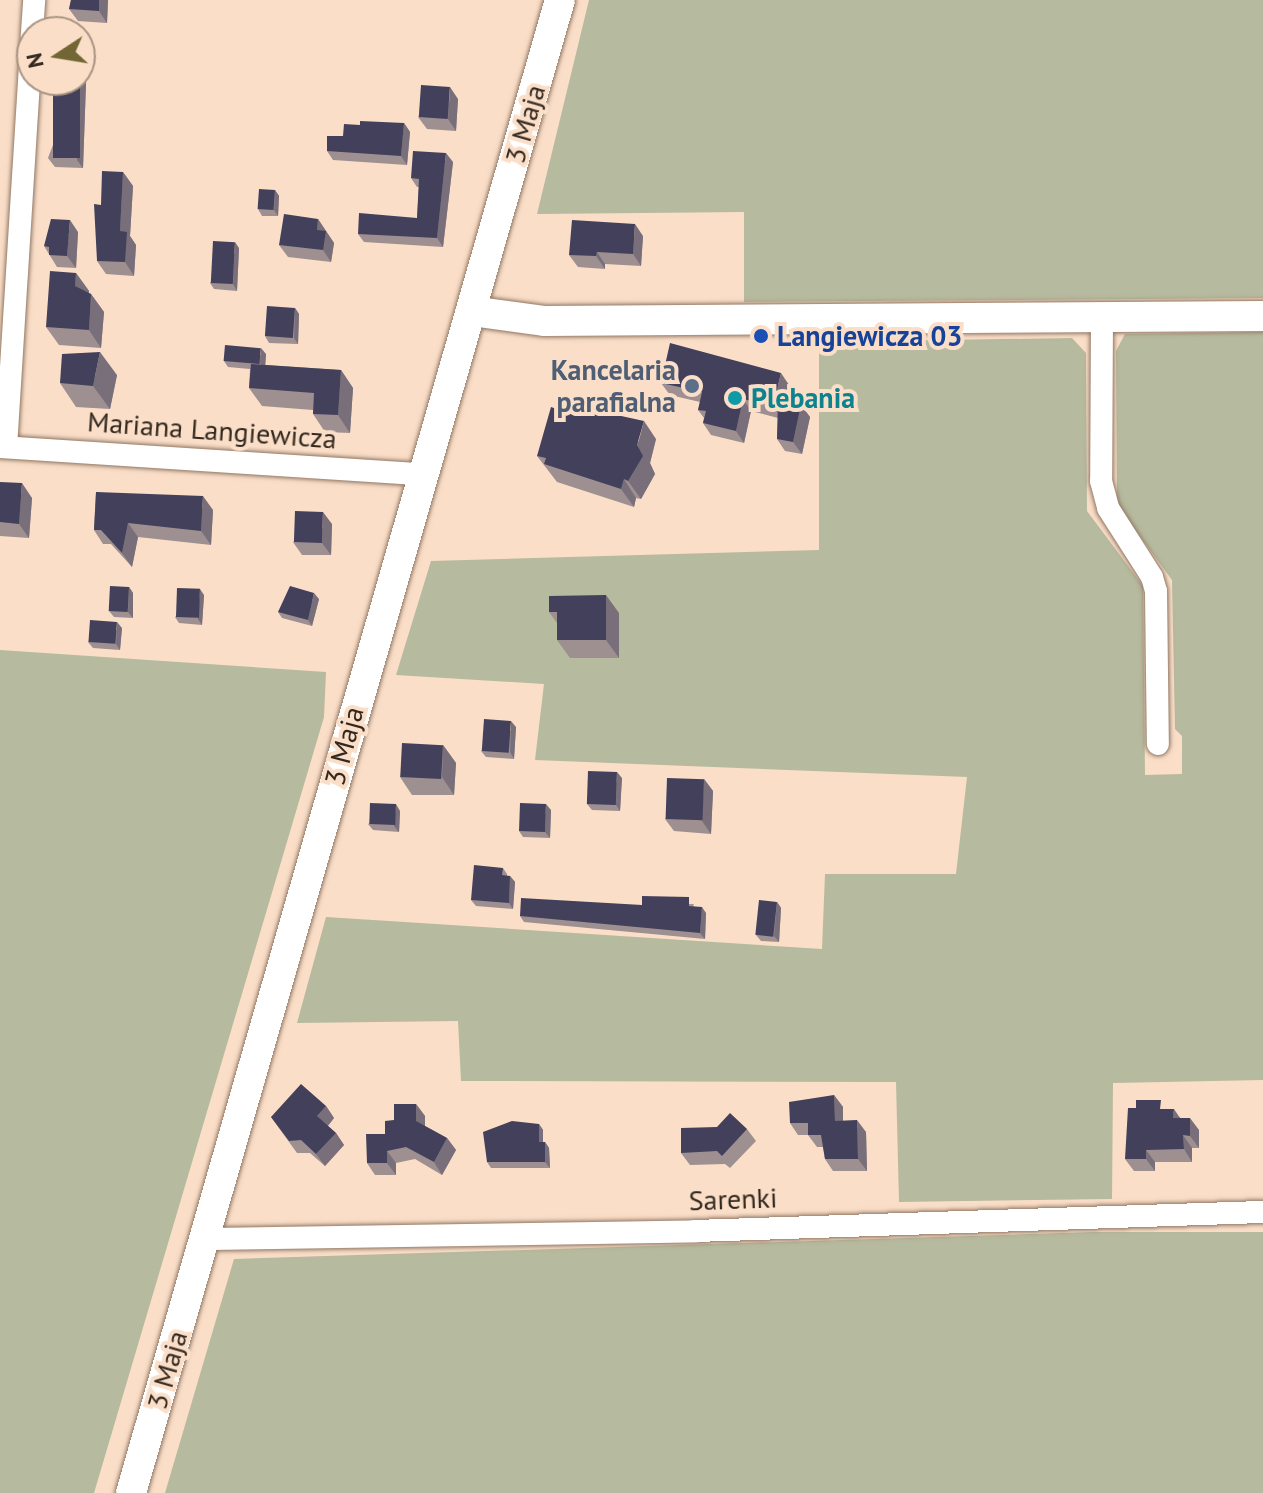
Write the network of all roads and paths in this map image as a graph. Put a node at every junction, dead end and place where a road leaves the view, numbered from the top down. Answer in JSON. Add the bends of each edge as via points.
{"nodes":[{"id":1,"x":560,"y":0,"type":"edge"},
{"id":2,"x":28,"y":96,"type":"edge"},
{"id":3,"x":471,"y":311,"type":"junction"},
{"id":4,"x":1263,"y":316,"type":"edge"},
{"id":5,"x":1102,"y":317,"type":"junction"},
{"id":6,"x":3,"y":447,"type":"edge"},
{"id":7,"x":421,"y":474,"type":"junction"},
{"id":8,"x":1158,"y":744,"type":"dead end"},
{"id":9,"x":1263,"y":1212,"type":"edge"},
{"id":10,"x":206,"y":1239,"type":"junction"},
{"id":11,"x":131,"y":1493,"type":"edge"}],
"edges":[{"from":1,"to":3,"type":"street","name":"3 Maja"},
{"from":2,"to":6,"type":"street"},
{"from":3,"to":5,"type":"street","via":[[545,321]]},
{"from":3,"to":7,"type":"street","name":"3 Maja"},
{"from":4,"to":5,"type":"street"},
{"from":5,"to":8,"type":"street","via":[[1101,481],[1108,508],[1156,591]]},
{"from":6,"to":7,"type":"street","name":"Mariana Langiewicza"},
{"from":7,"to":10,"type":"street","name":"3 Maja"},
{"from":9,"to":10,"type":"street","name":"Sarenki","via":[[695,1231]]},
{"from":10,"to":11,"type":"street","name":"3 Maja"}]}
